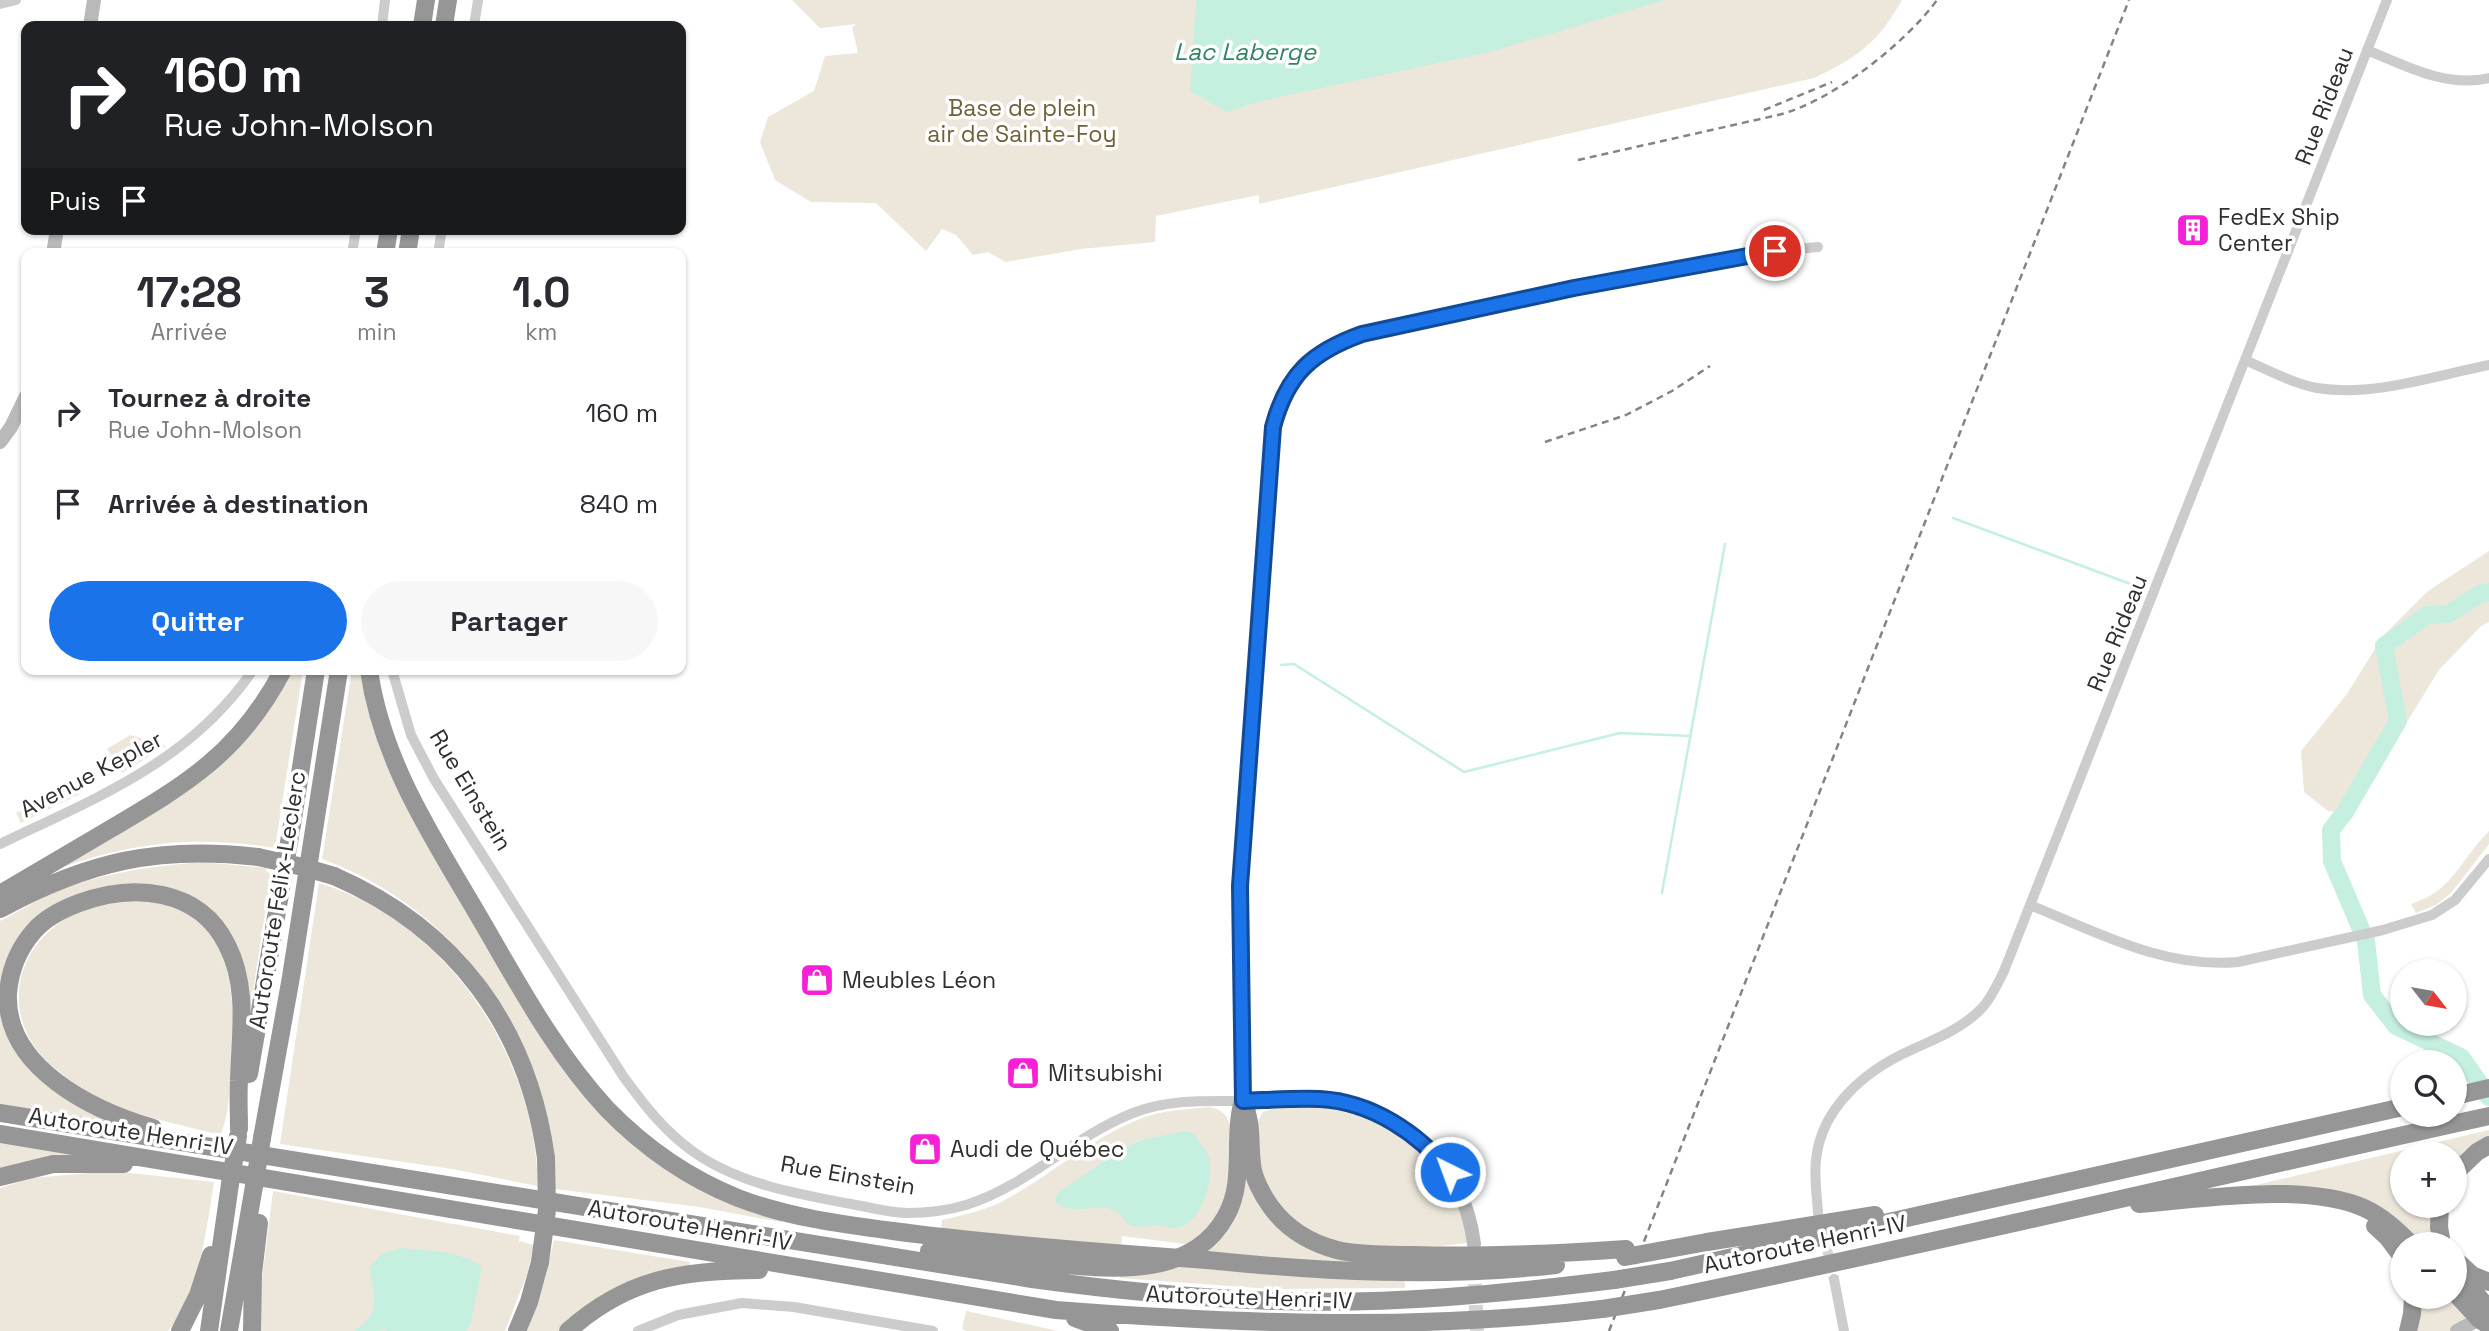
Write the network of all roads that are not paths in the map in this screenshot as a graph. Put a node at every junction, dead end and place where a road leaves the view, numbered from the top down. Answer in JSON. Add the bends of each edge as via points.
{"nodes":[{"id":1,"x":16,"y":0,"type":"edge"},
{"id":2,"x":94,"y":0,"type":"edge"},
{"id":3,"x":385,"y":0,"type":"edge"},
{"id":4,"x":413,"y":0,"type":"edge"},
{"id":5,"x":426,"y":0,"type":"edge"},
{"id":6,"x":478,"y":0,"type":"edge"},
{"id":7,"x":2386,"y":0,"type":"edge"},
{"id":8,"x":0,"y":4,"type":"edge"},
{"id":9,"x":91,"y":21,"type":"edge"},
{"id":10,"x":383,"y":21,"type":"edge"},
{"id":11,"x":413,"y":21,"type":"edge"},
{"id":12,"x":423,"y":21,"type":"edge"},
{"id":13,"x":475,"y":21,"type":"edge"},
{"id":14,"x":2367,"y":50,"type":"junction"},
{"id":15,"x":2489,"y":78,"type":"edge"},
{"id":16,"x":1818,"y":247,"type":"dead end"},
{"id":17,"x":2245,"y":360,"type":"junction"},
{"id":18,"x":2489,"y":365,"type":"edge"},
{"id":19,"x":21,"y":406,"type":"edge"},
{"id":20,"x":0,"y":442,"type":"edge"},
{"id":21,"x":249,"y":675,"type":"edge"},
{"id":22,"x":280,"y":675,"type":"edge"},
{"id":23,"x":315,"y":675,"type":"edge"},
{"id":24,"x":338,"y":675,"type":"edge"},
{"id":25,"x":370,"y":675,"type":"edge"},
{"id":26,"x":393,"y":675,"type":"edge"},
{"id":27,"x":0,"y":844,"type":"edge"},
{"id":28,"x":2489,"y":859,"type":"edge"},
{"id":29,"x":0,"y":894,"type":"edge"},
{"id":30,"x":2030,"y":905,"type":"junction"},
{"id":31,"x":0,"y":909,"type":"edge"},
{"id":32,"x":2489,"y":1088,"type":"edge"},
{"id":33,"x":2467,"y":1093,"type":"edge"},
{"id":34,"x":1243,"y":1101,"type":"junction"},
{"id":35,"x":2390,"y":1110,"type":"edge"},
{"id":36,"x":0,"y":1113,"type":"edge"},
{"id":37,"x":2487,"y":1116,"type":"edge"},
{"id":38,"x":239,"y":1132,"type":"junction"},
{"id":39,"x":0,"y":1134,"type":"edge"},
{"id":40,"x":207,"y":1144,"type":"junction"},
{"id":41,"x":2489,"y":1145,"type":"edge"},
{"id":42,"x":2467,"y":1162,"type":"edge"},
{"id":43,"x":205,"y":1167,"type":"junction"},
{"id":44,"x":0,"y":1177,"type":"edge"},
{"id":45,"x":259,"y":1187,"type":"junction"},
{"id":46,"x":229,"y":1191,"type":"junction"},
{"id":47,"x":2315,"y":1197,"type":"junction"},
{"id":48,"x":1993,"y":1198,"type":"junction"},
{"id":49,"x":2090,"y":1207,"type":"junction"},
{"id":50,"x":592,"y":1208,"type":"junction"},
{"id":51,"x":1818,"y":1213,"type":"dead end"},
{"id":52,"x":2398,"y":1232,"type":"edge"},
{"id":53,"x":2390,"y":1241,"type":"edge"},
{"id":54,"x":1474,"y":1244,"type":"tunnel mouth"},
{"id":55,"x":1626,"y":1253,"type":"junction"},
{"id":56,"x":808,"y":1270,"type":"junction"},
{"id":57,"x":2467,"y":1270,"type":"edge"},
{"id":58,"x":1834,"y":1279,"type":"tunnel mouth"},
{"id":59,"x":2489,"y":1282,"type":"edge"},
{"id":60,"x":2467,"y":1288,"type":"edge"},
{"id":61,"x":2467,"y":1302,"type":"edge"},
{"id":62,"x":2412,"y":1309,"type":"edge"},
{"id":63,"x":1056,"y":1310,"type":"junction"},
{"id":64,"x":1564,"y":1315,"type":"junction"},
{"id":65,"x":2486,"y":1317,"type":"edge"},
{"id":66,"x":180,"y":1331,"type":"edge"},
{"id":67,"x":209,"y":1331,"type":"edge"},
{"id":68,"x":229,"y":1331,"type":"edge"},
{"id":69,"x":251,"y":1331,"type":"edge"},
{"id":70,"x":517,"y":1331,"type":"edge"},
{"id":71,"x":568,"y":1331,"type":"edge"},
{"id":72,"x":638,"y":1331,"type":"edge"},
{"id":73,"x":933,"y":1331,"type":"edge"},
{"id":74,"x":1110,"y":1331,"type":"edge"},
{"id":75,"x":1501,"y":1331,"type":"edge"},
{"id":76,"x":1844,"y":1331,"type":"edge"},
{"id":77,"x":2408,"y":1331,"type":"edge"},
{"id":78,"x":2457,"y":1331,"type":"edge"}],
"edges":[{"from":1,"to":8,"type":"street"},
{"from":2,"to":9,"type":"street"},
{"from":3,"to":10,"type":"street"},
{"from":4,"to":11,"type":"highway"},
{"from":5,"to":12,"type":"highway"},
{"from":6,"to":13,"type":"street"},
{"from":7,"to":14,"type":"street","name":"Rue Rideau"},
{"from":14,"to":15,"type":"street","via":[[2447,79]]},
{"from":14,"to":17,"type":"street","name":"Rue Rideau"},
{"from":16,"to":34,"type":"street","via":[[1700,263],[1362,334],[1312,358],[1294,379],[1273,427],[1240,886]]},
{"from":17,"to":18,"type":"street","via":[[2305,384],[2343,391]]},
{"from":17,"to":30,"type":"street","name":"Rue Rideau"},
{"from":19,"to":20,"type":"street"},
{"from":21,"to":27,"type":"street","name":"Avenue Kepler","via":[[207,725],[165,759]]},
{"from":22,"to":29,"type":"highway","via":[[250,722],[204,770]]},
{"from":23,"to":38,"type":"highway","name":"Autoroute Félix-Leclerc"},
{"from":24,"to":45,"type":"highway","name":"Autoroute Félix-Leclerc","bridge":true},
{"from":25,"to":55,"type":"highway","bridge":true,"via":[[380,723],[401,778],[557,1047],[617,1119],[654,1151],[723,1192],[800,1216],[962,1240],[1326,1270],[1518,1269]]},
{"from":26,"to":34,"type":"street","name":"Rue Einstein","via":[[405,720],[434,779],[602,1044],[658,1122],[716,1165],[741,1177],[832,1200],[908,1213],[934,1211],[991,1195],[1133,1112],[1163,1104]]},
{"from":28,"to":30,"type":"street","via":[[2468,887],[2432,915],[2238,962],[2200,963],[2153,954]]},
{"from":30,"to":51,"type":"street","name":"Rue Rideau","via":[[2004,971],[1984,1006],[1954,1030],[1880,1066],[1839,1104],[1821,1136],[1816,1158]]},
{"from":31,"to":70,"type":"highway","bridge":true,"via":[[65,877],[124,860],[183,853],[258,857],[334,876],[418,925],[485,995],[509,1034],[536,1104],[546,1158],[547,1210],[540,1262]]},
{"from":32,"to":33,"type":"highway"},
{"from":34,"to":50,"type":"highway","via":[[1235,1194],[1226,1216],[1193,1251],[1152,1265],[1114,1269],[987,1258],[776,1226]]},
{"from":34,"to":54,"type":"street","name":"Rue Einstein","via":[[1322,1099],[1393,1122],[1418,1138],[1450,1172],[1471,1219]]},
{"from":34,"to":55,"type":"highway","via":[[1250,1119],[1252,1166],[1271,1207],[1287,1226],[1336,1250],[1476,1257]]},
{"from":35,"to":48,"type":"highway","name":"Autoroute Henri-IV"},
{"from":36,"to":40,"type":"highway","name":"Autoroute Henri-IV"},
{"from":37,"to":49,"type":"highway","name":"Autoroute Henri-IV"},
{"from":38,"to":40,"type":"highway","via":[[241,992],[232,955],[213,924],[183,901],[138,891],[87,901],[43,923],[22,947],[9,988],[11,1019],[28,1053],[47,1075],[90,1103]]},
{"from":38,"to":46,"type":"highway","bridge":true},
{"from":39,"to":43,"type":"highway","name":"Autoroute Henri-IV"},
{"from":40,"to":50,"type":"highway","name":"Autoroute Henri-IV"},
{"from":41,"to":42,"type":"highway"},
{"from":43,"to":44,"type":"highway","via":[[66,1163]]},
{"from":43,"to":56,"type":"highway","name":"Autoroute Henri-IV"},
{"from":45,"to":68,"type":"highway"},
{"from":45,"to":69,"type":"highway"},
{"from":46,"to":66,"type":"highway","via":[[198,1295]]},
{"from":46,"to":67,"type":"highway"},
{"from":47,"to":49,"type":"highway","via":[[2271,1194]]},
{"from":47,"to":52,"type":"highway","via":[[2364,1208]]},
{"from":47,"to":53,"type":"highway","via":[[2373,1224]]},
{"from":48,"to":50,"type":"highway","name":"Autoroute Henri-IV","bridge":true,"via":[[1614,1280],[1441,1298],[1277,1301],[1191,1297],[1032,1279]]},
{"from":48,"to":55,"type":"highway","bridge":true},
{"from":49,"to":64,"type":"highway","name":"Autoroute Henri-IV","bridge":true,"via":[[1659,1300]]},
{"from":56,"to":63,"type":"highway","name":"Autoroute Henri-IV"},
{"from":56,"to":71,"type":"highway","via":[[701,1271],[660,1278],[611,1299]]},
{"from":57,"to":59,"type":"highway"},
{"from":58,"to":76,"type":"street"},
{"from":60,"to":65,"type":"highway"},
{"from":61,"to":65,"type":"highway"},
{"from":62,"to":77,"type":"highway"},
{"from":63,"to":64,"type":"highway","name":"Autoroute Henri-IV","via":[[1226,1324],[1319,1326]]},
{"from":63,"to":74,"type":"highway"},
{"from":64,"to":75,"type":"highway"},
{"from":65,"to":78,"type":"street"},
{"from":72,"to":73,"type":"street","via":[[678,1315],[742,1303],[794,1307]]}]}
